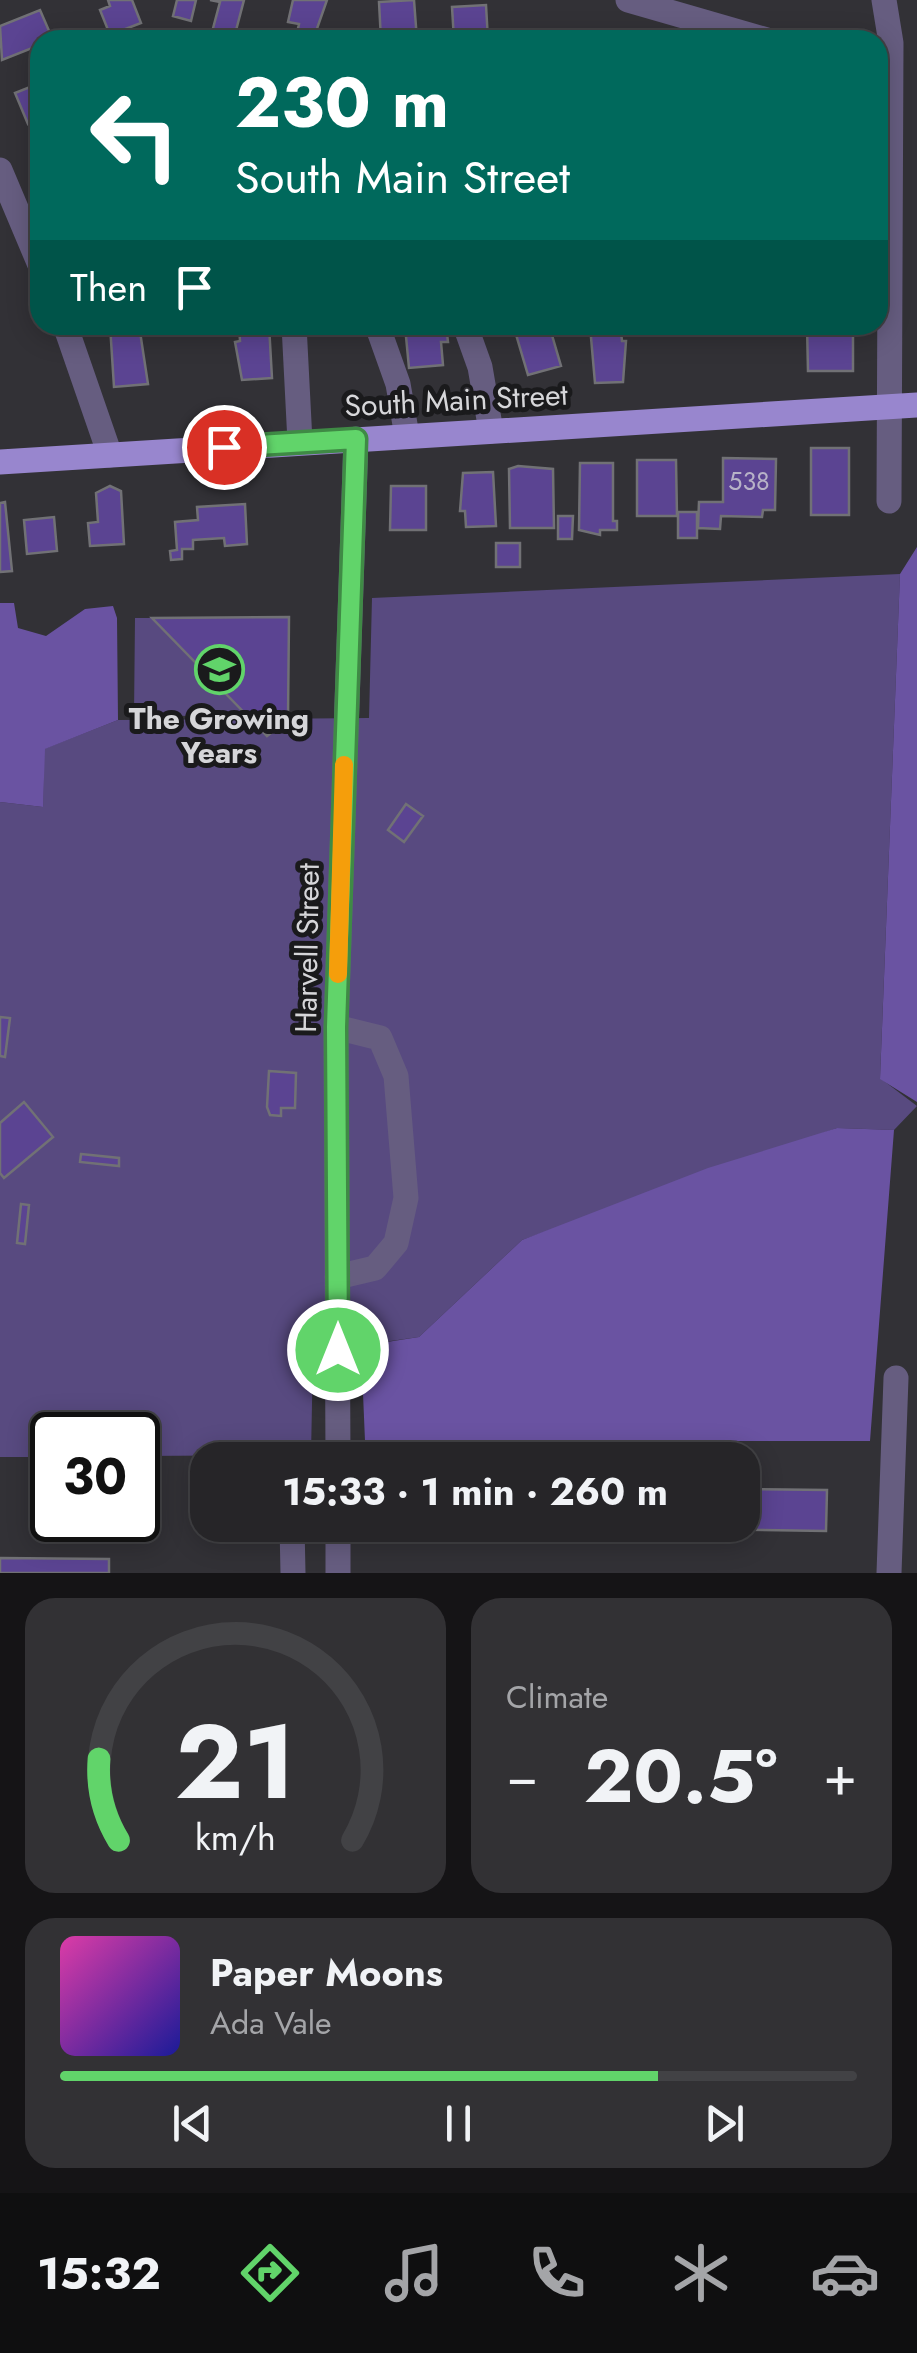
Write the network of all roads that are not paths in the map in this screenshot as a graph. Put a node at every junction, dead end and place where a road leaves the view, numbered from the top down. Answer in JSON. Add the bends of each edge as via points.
{"nodes":[{"id":1,"x":628,"y":0,"type":"edge"},
{"id":2,"x":884,"y":0,"type":"edge"},
{"id":3,"x":732,"y":30,"type":"edge"},
{"id":4,"x":884,"y":30,"type":"edge"},
{"id":5,"x":888,"y":75,"type":"edge"},
{"id":6,"x":917,"y":84,"type":"edge"},
{"id":7,"x":0,"y":170,"type":"edge"},
{"id":8,"x":30,"y":242,"type":"edge"},
{"id":9,"x":69,"y":335,"type":"edge"},
{"id":10,"x":295,"y":335,"type":"edge"},
{"id":11,"x":381,"y":335,"type":"edge"},
{"id":12,"x":469,"y":335,"type":"edge"},
{"id":13,"x":886,"y":335,"type":"edge"},
{"id":14,"x":917,"y":404,"type":"edge"},
{"id":15,"x":886,"y":405,"type":"junction"},
{"id":16,"x":491,"y":431,"type":"junction"},
{"id":17,"x":407,"y":436,"type":"junction"},
{"id":18,"x":356,"y":439,"type":"junction"},
{"id":19,"x":300,"y":442,"type":"junction"},
{"id":20,"x":110,"y":455,"type":"junction"},
{"id":21,"x":0,"y":462,"type":"edge"},
{"id":22,"x":889,"y":501,"type":"dead end"},
{"id":23,"x":336,"y":1027,"type":"junction"},
{"id":24,"x":337,"y":1277,"type":"junction"},
{"id":25,"x":896,"y":1378,"type":"dead end"},
{"id":26,"x":338,"y":1442,"type":"edge"},
{"id":27,"x":917,"y":1457,"type":"edge"},
{"id":28,"x":890,"y":1464,"type":"junction"},
{"id":29,"x":292,"y":1542,"type":"edge"},
{"id":30,"x":338,"y":1542,"type":"edge"},
{"id":31,"x":293,"y":1573,"type":"edge"},
{"id":32,"x":338,"y":1573,"type":"edge"},
{"id":33,"x":888,"y":1573,"type":"edge"}],
"edges":[{"from":1,"to":3,"type":"street"},
{"from":2,"to":4,"type":"street"},
{"from":5,"to":6,"type":"street"},
{"from":7,"to":8,"type":"street"},
{"from":9,"to":20,"type":"street"},
{"from":10,"to":19,"type":"street"},
{"from":11,"to":17,"type":"street"},
{"from":12,"to":16,"type":"street"},
{"from":13,"to":15,"type":"street"},
{"from":14,"to":15,"type":"main road","name":"South Main Street"},
{"from":15,"to":16,"type":"main road","name":"South Main Street"},
{"from":15,"to":22,"type":"street"},
{"from":16,"to":17,"type":"main road","name":"South Main Street"},
{"from":17,"to":18,"type":"main road","name":"South Main Street"},
{"from":18,"to":19,"type":"main road","name":"South Main Street"},
{"from":18,"to":23,"type":"street","name":"Harvell Street"},
{"from":19,"to":20,"type":"main road","name":"South Main Street"},
{"from":20,"to":21,"type":"main road","name":"South Main Street"},
{"from":23,"to":24,"type":"street","name":"Harvell Street"},
{"from":23,"to":24,"type":"street","via":[[380,1038],[396,1076],[406,1198],[396,1243],[374,1268]]},
{"from":24,"to":26,"type":"street","name":"Harvell Street"},
{"from":25,"to":28,"type":"street"},
{"from":27,"to":28,"type":"street"},
{"from":28,"to":33,"type":"street"},
{"from":29,"to":31,"type":"street"},
{"from":30,"to":32,"type":"street"}]}
